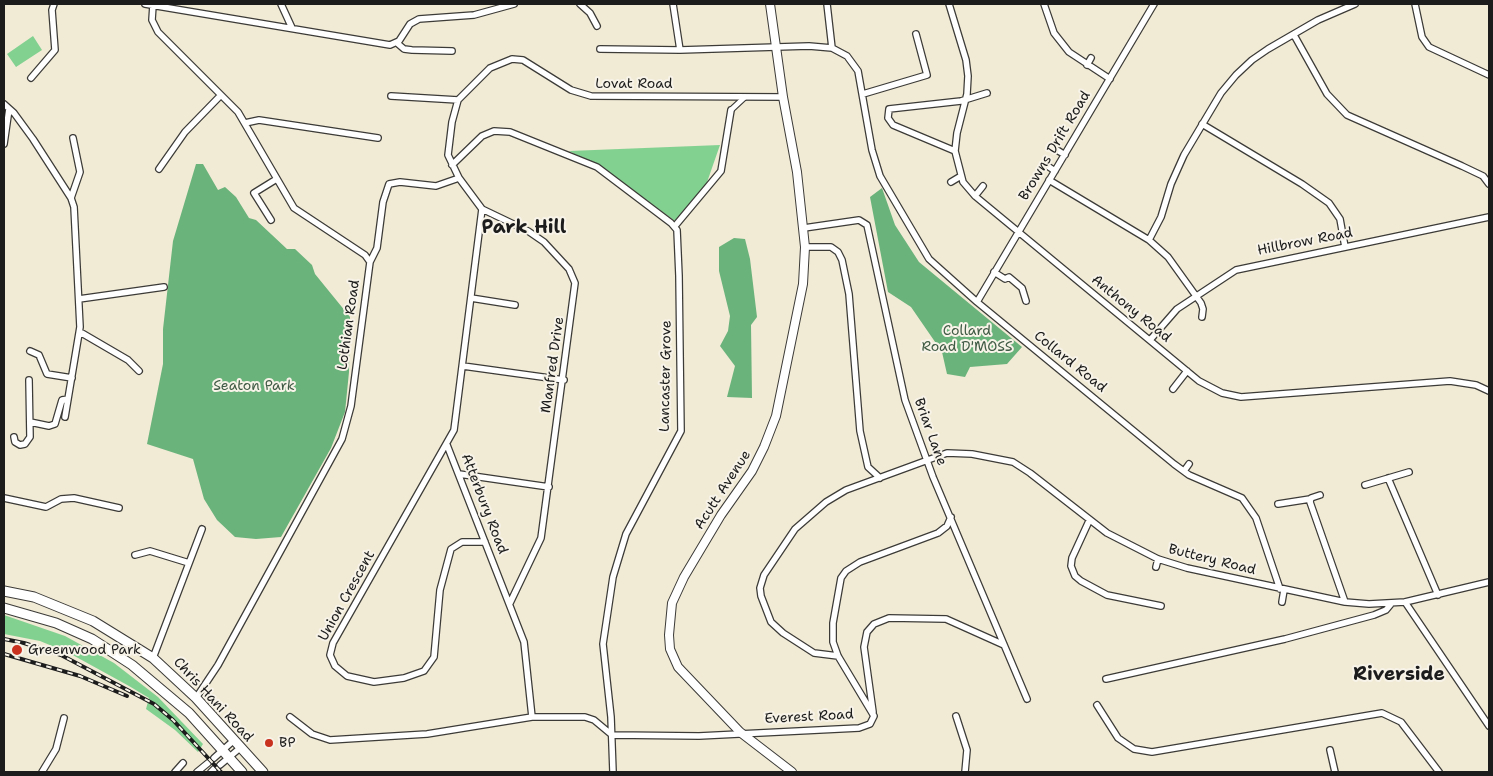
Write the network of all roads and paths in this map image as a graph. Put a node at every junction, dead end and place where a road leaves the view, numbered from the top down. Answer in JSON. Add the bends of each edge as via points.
{"nodes":[{"id":1,"x":54,"y":4,"type":"edge"},
{"id":2,"x":145,"y":4,"type":"edge"},
{"id":3,"x":281,"y":4,"type":"edge"},
{"id":4,"x":514,"y":4,"type":"edge"},
{"id":5,"x":580,"y":4,"type":"edge"},
{"id":6,"x":673,"y":4,"type":"edge"},
{"id":7,"x":770,"y":4,"type":"edge"},
{"id":8,"x":827,"y":4,"type":"edge"},
{"id":9,"x":949,"y":4,"type":"edge"},
{"id":10,"x":1044,"y":4,"type":"edge"},
{"id":11,"x":1154,"y":4,"type":"edge"},
{"id":12,"x":1355,"y":4,"type":"edge"},
{"id":13,"x":1415,"y":4,"type":"edge"},
{"id":14,"x":154,"y":5,"type":"junction"},
{"id":15,"x":164,"y":5,"type":"edge"},
{"id":16,"x":597,"y":26,"type":"dead end"},
{"id":17,"x":292,"y":28,"type":"junction"},
{"id":18,"x":916,"y":34,"type":"dead end"},
{"id":19,"x":1294,"y":35,"type":"junction"},
{"id":20,"x":397,"y":43,"type":"junction"},
{"id":21,"x":600,"y":48,"type":"dead end"},
{"id":22,"x":776,"y":48,"type":"junction"},
{"id":23,"x":832,"y":48,"type":"junction"},
{"id":24,"x":680,"y":50,"type":"junction"},
{"id":25,"x":452,"y":51,"type":"dead end"},
{"id":26,"x":1091,"y":58,"type":"dead end"},
{"id":27,"x":1087,"y":65,"type":"junction"},
{"id":28,"x":1489,"y":75,"type":"edge"},
{"id":29,"x":31,"y":78,"type":"dead end"},
{"id":30,"x":1110,"y":79,"type":"junction"},
{"id":31,"x":988,"y":93,"type":"dead end"},
{"id":32,"x":863,"y":94,"type":"junction"},
{"id":33,"x":221,"y":95,"type":"junction"},
{"id":34,"x":390,"y":96,"type":"dead end"},
{"id":35,"x":745,"y":97,"type":"junction"},
{"id":36,"x":783,"y":97,"type":"junction"},
{"id":37,"x":458,"y":100,"type":"junction"},
{"id":38,"x":966,"y":100,"type":"junction"},
{"id":39,"x":4,"y":104,"type":"edge"},
{"id":40,"x":10,"y":109,"type":"junction"},
{"id":41,"x":731,"y":110,"type":"joint"},
{"id":42,"x":245,"y":122,"type":"junction"},
{"id":43,"x":1202,"y":124,"type":"junction"},
{"id":44,"x":73,"y":138,"type":"dead end"},
{"id":45,"x":378,"y":138,"type":"dead end"},
{"id":46,"x":4,"y":144,"type":"edge"},
{"id":47,"x":1057,"y":150,"type":"dead end"},
{"id":48,"x":954,"y":151,"type":"junction"},
{"id":49,"x":1065,"y":155,"type":"junction"},
{"id":50,"x":452,"y":165,"type":"junction"},
{"id":51,"x":1046,"y":165,"type":"dead end"},
{"id":52,"x":159,"y":169,"type":"dead end"},
{"id":53,"x":1055,"y":171,"type":"junction"},
{"id":54,"x":961,"y":176,"type":"junction"},
{"id":55,"x":459,"y":178,"type":"junction"},
{"id":56,"x":275,"y":180,"type":"junction"},
{"id":57,"x":1049,"y":180,"type":"junction"},
{"id":58,"x":951,"y":182,"type":"dead end"},
{"id":59,"x":1489,"y":184,"type":"edge"},
{"id":60,"x":983,"y":186,"type":"dead end"},
{"id":61,"x":975,"y":196,"type":"junction"},
{"id":62,"x":71,"y":198,"type":"junction"},
{"id":63,"x":482,"y":209,"type":"junction"},
{"id":64,"x":1489,"y":217,"type":"edge"},
{"id":65,"x":271,"y":220,"type":"dead end"},
{"id":66,"x":675,"y":226,"type":"junction"},
{"id":67,"x":804,"y":228,"type":"junction"},
{"id":68,"x":1018,"y":232,"type":"junction"},
{"id":69,"x":1148,"y":240,"type":"junction"},
{"id":70,"x":805,"y":247,"type":"junction"},
{"id":71,"x":1345,"y":247,"type":"junction"},
{"id":72,"x":370,"y":262,"type":"junction"},
{"id":73,"x":994,"y":272,"type":"junction"},
{"id":74,"x":164,"y":287,"type":"dead end"},
{"id":75,"x":1196,"y":296,"type":"junction"},
{"id":76,"x":471,"y":298,"type":"junction"},
{"id":77,"x":79,"y":299,"type":"junction"},
{"id":78,"x":1026,"y":301,"type":"dead end"},
{"id":79,"x":977,"y":302,"type":"junction"},
{"id":80,"x":516,"y":305,"type":"dead end"},
{"id":81,"x":1202,"y":317,"type":"dead end"},
{"id":82,"x":80,"y":332,"type":"junction"},
{"id":83,"x":1150,"y":340,"type":"junction"},
{"id":84,"x":30,"y":351,"type":"dead end"},
{"id":85,"x":463,"y":366,"type":"junction"},
{"id":86,"x":1187,"y":371,"type":"junction"},
{"id":87,"x":139,"y":372,"type":"dead end"},
{"id":88,"x":72,"y":378,"type":"junction"},
{"id":89,"x":28,"y":380,"type":"dead end"},
{"id":90,"x":564,"y":380,"type":"junction"},
{"id":91,"x":1173,"y":389,"type":"dead end"},
{"id":92,"x":1489,"y":391,"type":"edge"},
{"id":93,"x":68,"y":399,"type":"junction"},
{"id":94,"x":65,"y":417,"type":"dead end"},
{"id":95,"x":30,"y":422,"type":"junction"},
{"id":96,"x":14,"y":437,"type":"dead end"},
{"id":97,"x":447,"y":445,"type":"junction"},
{"id":98,"x":927,"y":460,"type":"junction"},
{"id":99,"x":1189,"y":464,"type":"dead end"},
{"id":100,"x":1184,"y":472,"type":"junction"},
{"id":101,"x":1409,"y":472,"type":"dead end"},
{"id":102,"x":459,"y":474,"type":"junction"},
{"id":103,"x":880,"y":478,"type":"junction"},
{"id":104,"x":1388,"y":478,"type":"junction"},
{"id":105,"x":1365,"y":485,"type":"dead end"},
{"id":106,"x":550,"y":487,"type":"junction"},
{"id":107,"x":1320,"y":495,"type":"dead end"},
{"id":108,"x":4,"y":498,"type":"edge"},
{"id":109,"x":1310,"y":499,"type":"junction"},
{"id":110,"x":1278,"y":504,"type":"dead end"},
{"id":111,"x":119,"y":508,"type":"dead end"},
{"id":112,"x":951,"y":518,"type":"junction"},
{"id":113,"x":1089,"y":521,"type":"junction"},
{"id":114,"x":202,"y":529,"type":"dead end"},
{"id":115,"x":485,"y":542,"type":"junction"},
{"id":116,"x":135,"y":555,"type":"dead end"},
{"id":117,"x":1158,"y":559,"type":"junction"},
{"id":118,"x":189,"y":563,"type":"junction"},
{"id":119,"x":1156,"y":567,"type":"dead end"},
{"id":120,"x":1489,"y":582,"type":"edge"},
{"id":121,"x":1282,"y":589,"type":"junction"},
{"id":122,"x":4,"y":591,"type":"edge"},
{"id":123,"x":1438,"y":595,"type":"junction"},
{"id":124,"x":1282,"y":602,"type":"dead end"},
{"id":125,"x":1345,"y":602,"type":"junction"},
{"id":126,"x":1404,"y":602,"type":"junction"},
{"id":127,"x":510,"y":603,"type":"junction"},
{"id":128,"x":1391,"y":604,"type":"junction"},
{"id":129,"x":1161,"y":606,"type":"dead end"},
{"id":130,"x":4,"y":608,"type":"edge"},
{"id":131,"x":1004,"y":645,"type":"junction"},
{"id":132,"x":838,"y":656,"type":"junction"},
{"id":133,"x":153,"y":658,"type":"junction"},
{"id":134,"x":1106,"y":679,"type":"dead end"},
{"id":135,"x":196,"y":698,"type":"junction"},
{"id":136,"x":1027,"y":699,"type":"dead end"},
{"id":137,"x":1096,"y":705,"type":"dead end"},
{"id":138,"x":874,"y":716,"type":"junction"},
{"id":139,"x":956,"y":716,"type":"dead end"},
{"id":140,"x":290,"y":717,"type":"dead end"},
{"id":141,"x":532,"y":717,"type":"junction"},
{"id":142,"x":64,"y":718,"type":"dead end"},
{"id":143,"x":1489,"y":726,"type":"edge"},
{"id":144,"x":740,"y":732,"type":"junction"},
{"id":145,"x":612,"y":735,"type":"junction"},
{"id":146,"x":236,"y":744,"type":"junction"},
{"id":147,"x":1330,"y":750,"type":"dead end"},
{"id":148,"x":225,"y":754,"type":"junction"},
{"id":149,"x":214,"y":758,"type":"dead end"},
{"id":150,"x":183,"y":763,"type":"dead end"},
{"id":151,"x":208,"y":763,"type":"dead end"},
{"id":152,"x":220,"y":764,"type":"dead end"},
{"id":153,"x":42,"y":772,"type":"edge"},
{"id":154,"x":175,"y":772,"type":"edge"},
{"id":155,"x":198,"y":772,"type":"edge"},
{"id":156,"x":242,"y":772,"type":"edge"},
{"id":157,"x":263,"y":772,"type":"edge"},
{"id":158,"x":613,"y":772,"type":"edge"},
{"id":159,"x":792,"y":772,"type":"edge"},
{"id":160,"x":965,"y":772,"type":"edge"},
{"id":161,"x":1335,"y":772,"type":"edge"},
{"id":162,"x":1439,"y":772,"type":"edge"}],
"edges":[{"from":1,"to":29,"type":"street","via":[[55,50]]},
{"from":2,"to":14,"type":"street"},
{"from":3,"to":17,"type":"street"},
{"from":4,"to":20,"type":"street","via":[[474,15],[419,19],[410,24]]},
{"from":5,"to":16,"type":"street"},
{"from":6,"to":24,"type":"street"},
{"from":7,"to":22,"type":"street","name":"Acutt Avenue"},
{"from":8,"to":23,"type":"street"},
{"from":9,"to":38,"type":"street","name":"Anthony Road","via":[[968,67]]},
{"from":10,"to":27,"type":"street","via":[[1060,42]]},
{"from":11,"to":30,"type":"street","name":"Browns Drift Road"},
{"from":12,"to":19,"type":"street"},
{"from":13,"to":28,"type":"street","via":[[1422,38],[1429,47]]},
{"from":14,"to":15,"type":"street"},
{"from":14,"to":33,"type":"street","name":"Lothian Road","via":[[152,20],[158,32]]},
{"from":15,"to":17,"type":"street"},
{"from":17,"to":20,"type":"street","via":[[378,44]]},
{"from":18,"to":32,"type":"street","via":[[927,75]]},
{"from":19,"to":43,"type":"street","via":[[1240,71],[1221,93]]},
{"from":19,"to":59,"type":"street","via":[[1327,94],[1347,115],[1472,170]]},
{"from":20,"to":25,"type":"street","via":[[412,50]]},
{"from":21,"to":24,"type":"street"},
{"from":22,"to":23,"type":"street"},
{"from":22,"to":24,"type":"street"},
{"from":22,"to":36,"type":"street","name":"Acutt Avenue"},
{"from":23,"to":32,"type":"street","name":"Collard Road","via":[[855,64]]},
{"from":26,"to":27,"type":"street"},
{"from":27,"to":30,"type":"street"},
{"from":30,"to":49,"type":"street","name":"Browns Drift Road"},
{"from":31,"to":38,"type":"street"},
{"from":32,"to":79,"type":"street","name":"Collard Road","via":[[872,150],[885,183],[930,259]]},
{"from":33,"to":42,"type":"street","name":"Lothian Road"},
{"from":33,"to":52,"type":"street","via":[[185,132]]},
{"from":34,"to":37,"type":"street"},
{"from":35,"to":36,"type":"street","name":"Lovat Road"},
{"from":35,"to":37,"type":"street","name":"Lovat Road","via":[[591,96],[571,90],[523,60],[512,59],[490,68]]},
{"from":35,"to":41,"type":"street"},
{"from":36,"to":67,"type":"street","name":"Acutt Avenue"},
{"from":37,"to":50,"type":"street","via":[[448,155]]},
{"from":38,"to":48,"type":"street","name":"Anthony Road"},
{"from":38,"to":48,"type":"street","via":[[891,108],[888,111],[889,122],[893,125]]},
{"from":39,"to":40,"type":"street"},
{"from":40,"to":46,"type":"street"},
{"from":40,"to":62,"type":"street"},
{"from":41,"to":66,"type":"street","via":[[721,171]]},
{"from":42,"to":45,"type":"street","via":[[259,120]]},
{"from":42,"to":56,"type":"street","name":"Lothian Road"},
{"from":43,"to":69,"type":"street","via":[[1174,177],[1161,217]]},
{"from":43,"to":71,"type":"street","via":[[1329,203],[1340,219]]},
{"from":44,"to":62,"type":"street","via":[[80,172]]},
{"from":47,"to":49,"type":"street"},
{"from":48,"to":54,"type":"street","name":"Anthony Road"},
{"from":49,"to":53,"type":"street","name":"Browns Drift Road"},
{"from":50,"to":55,"type":"street","name":"Manfred Drive"},
{"from":50,"to":66,"type":"street","via":[[482,136],[494,131],[510,132],[597,167]]},
{"from":51,"to":53,"type":"street"},
{"from":53,"to":57,"type":"street","name":"Browns Drift Road"},
{"from":54,"to":58,"type":"street"},
{"from":54,"to":61,"type":"street","name":"Anthony Road"},
{"from":55,"to":63,"type":"street","name":"Manfred Drive"},
{"from":55,"to":72,"type":"street","via":[[436,186],[389,184],[383,202],[377,248]]},
{"from":56,"to":65,"type":"street","via":[[254,193]]},
{"from":56,"to":72,"type":"street","name":"Lothian Road","via":[[294,208],[365,255]]},
{"from":57,"to":68,"type":"street","name":"Browns Drift Road"},
{"from":57,"to":69,"type":"street"},
{"from":60,"to":61,"type":"street"},
{"from":61,"to":68,"type":"street","name":"Anthony Road"},
{"from":62,"to":77,"type":"street","via":[[76,227]]},
{"from":63,"to":76,"type":"street","name":"Atterbury Road"},
{"from":63,"to":90,"type":"street","name":"Manfred Drive","via":[[538,238],[574,277],[576,292]]},
{"from":64,"to":71,"type":"street","name":"Hillbrow Road"},
{"from":66,"to":145,"type":"street","name":"Lancaster Grove","via":[[680,276],[681,431],[626,534],[613,577],[603,644]]},
{"from":67,"to":70,"type":"street","name":"Acutt Avenue"},
{"from":67,"to":98,"type":"street","name":"Briar Lane","via":[[859,220],[868,225],[901,384]]},
{"from":68,"to":73,"type":"street","name":"Browns Drift Road"},
{"from":68,"to":83,"type":"street","name":"Anthony Road"},
{"from":69,"to":75,"type":"street","via":[[1168,257]]},
{"from":70,"to":103,"type":"street","via":[[831,247],[842,260],[849,294],[860,431],[868,467]]},
{"from":70,"to":144,"type":"street","name":"Acutt Avenue","via":[[803,284],[776,416],[752,471],[720,515],[684,577],[669,615],[670,649],[678,667]]},
{"from":71,"to":75,"type":"street","name":"Hillbrow Road","via":[[1243,268],[1227,274]]},
{"from":72,"to":135,"type":"street","name":"Lothian Road","via":[[351,406],[342,439],[218,665]]},
{"from":73,"to":78,"type":"street","via":[[1005,279],[1009,277],[1022,288]]},
{"from":73,"to":79,"type":"street","name":"Browns Drift Road"},
{"from":74,"to":77,"type":"street"},
{"from":75,"to":81,"type":"street","via":[[1203,307]]},
{"from":75,"to":83,"type":"street","name":"Hillbrow Road","via":[[1177,309]]},
{"from":76,"to":80,"type":"street"},
{"from":76,"to":85,"type":"street","name":"Atterbury Road"},
{"from":77,"to":82,"type":"street"},
{"from":79,"to":100,"type":"street","name":"Collard Road"},
{"from":82,"to":87,"type":"street","via":[[128,360]]},
{"from":82,"to":88,"type":"street"},
{"from":83,"to":86,"type":"street","name":"Anthony Road"},
{"from":84,"to":88,"type":"street","via":[[39,355],[47,374]]},
{"from":85,"to":90,"type":"street"},
{"from":85,"to":97,"type":"street","name":"Atterbury Road","via":[[456,424]]},
{"from":86,"to":91,"type":"street"},
{"from":86,"to":92,"type":"street","name":"Anthony Road","via":[[1209,387],[1241,397],[1450,381],[1476,385]]},
{"from":88,"to":93,"type":"street"},
{"from":89,"to":95,"type":"street"},
{"from":90,"to":106,"type":"street","name":"Manfred Drive"},
{"from":93,"to":94,"type":"street"},
{"from":93,"to":95,"type":"street","via":[[62,400],[55,424]]},
{"from":95,"to":96,"type":"street","via":[[27,442],[18,445]]},
{"from":97,"to":102,"type":"street","name":"Atterbury Road"},
{"from":97,"to":115,"type":"street","name":"Union Crescent","via":[[333,643],[330,654],[335,666],[347,676],[374,682],[404,678],[424,670],[434,657],[440,590],[451,549],[462,542]]},
{"from":98,"to":103,"type":"street","name":"Buttery Road"},
{"from":98,"to":112,"type":"street","name":"Briar Lane"},
{"from":98,"to":113,"type":"street","name":"Buttery Road","via":[[959,452],[1012,462],[1030,472]]},
{"from":99,"to":100,"type":"street"},
{"from":100,"to":121,"type":"street","name":"Collard Road","via":[[1235,493],[1247,503],[1256,518]]},
{"from":101,"to":104,"type":"street"},
{"from":102,"to":106,"type":"street"},
{"from":102,"to":115,"type":"street","name":"Atterbury Road"},
{"from":103,"to":132,"type":"street","name":"Buttery Road","via":[[846,490],[818,508],[786,540],[761,581],[762,603],[776,627],[814,653]]},
{"from":104,"to":105,"type":"street"},
{"from":104,"to":123,"type":"street"},
{"from":106,"to":127,"type":"street","name":"Manfred Drive","via":[[539,546]]},
{"from":107,"to":109,"type":"street"},
{"from":108,"to":111,"type":"street","via":[[48,506],[61,498],[74,498]]},
{"from":109,"to":110,"type":"street"},
{"from":109,"to":125,"type":"street"},
{"from":112,"to":131,"type":"street","name":"Briar Lane"},
{"from":112,"to":132,"type":"street","name":"Everest Road","via":[[938,533],[860,562],[844,573],[839,582],[833,623],[833,642]]},
{"from":113,"to":117,"type":"street","name":"Buttery Road"},
{"from":113,"to":129,"type":"street","via":[[1072,558],[1075,576],[1107,595]]},
{"from":114,"to":118,"type":"street"},
{"from":115,"to":127,"type":"street","name":"Atterbury Road"},
{"from":116,"to":118,"type":"street","via":[[150,551]]},
{"from":117,"to":119,"type":"street"},
{"from":117,"to":121,"type":"street","name":"Buttery Road"},
{"from":118,"to":133,"type":"street"},
{"from":120,"to":123,"type":"street","name":"Buttery Road"},
{"from":121,"to":124,"type":"street"},
{"from":121,"to":125,"type":"street","name":"Buttery Road"},
{"from":122,"to":133,"type":"main road","name":"Chris Hani Road","via":[[34,598],[92,621]]},
{"from":123,"to":126,"type":"street","name":"Buttery Road"},
{"from":125,"to":128,"type":"street","name":"Buttery Road"},
{"from":126,"to":128,"type":"street","name":"Buttery Road"},
{"from":126,"to":143,"type":"street"},
{"from":127,"to":141,"type":"street","name":"Atterbury Road","via":[[526,652]]},
{"from":128,"to":134,"type":"street","via":[[1383,612],[1321,630]]},
{"from":130,"to":148,"type":"main road","name":"Chris Hani Road","via":[[56,623],[116,653],[189,713]]},
{"from":131,"to":136,"type":"street","name":"Briar Lane"},
{"from":131,"to":138,"type":"street","via":[[946,619],[889,618],[874,624],[865,636],[864,648]]},
{"from":132,"to":138,"type":"street","name":"Everest Road"},
{"from":133,"to":135,"type":"main road","name":"Chris Hani Road"},
{"from":135,"to":146,"type":"main road","name":"Chris Hani Road"},
{"from":137,"to":162,"type":"street","via":[[1118,738],[1134,749],[1146,752],[1377,713],[1398,719]]},
{"from":138,"to":144,"type":"street","name":"Everest Road","via":[[870,724],[859,728]]},
{"from":139,"to":160,"type":"street","via":[[967,750]]},
{"from":140,"to":141,"type":"street","via":[[312,734],[340,740],[431,734]]},
{"from":141,"to":145,"type":"street","via":[[585,717]]},
{"from":142,"to":153,"type":"street","via":[[56,749]]},
{"from":144,"to":145,"type":"street","name":"Everest Road","via":[[699,736]]},
{"from":144,"to":159,"type":"street","name":"Acutt Avenue"},
{"from":145,"to":158,"type":"street","name":"Lancaster Grove"},
{"from":146,"to":148,"type":"street"},
{"from":146,"to":148,"type":"street"},
{"from":146,"to":157,"type":"main road","name":"Chris Hani Road"},
{"from":147,"to":161,"type":"street"},
{"from":148,"to":149,"type":"street"},
{"from":148,"to":152,"type":"street"},
{"from":148,"to":156,"type":"main road","name":"Chris Hani Road"},
{"from":150,"to":154,"type":"street"},
{"from":151,"to":155,"type":"street"}]}
